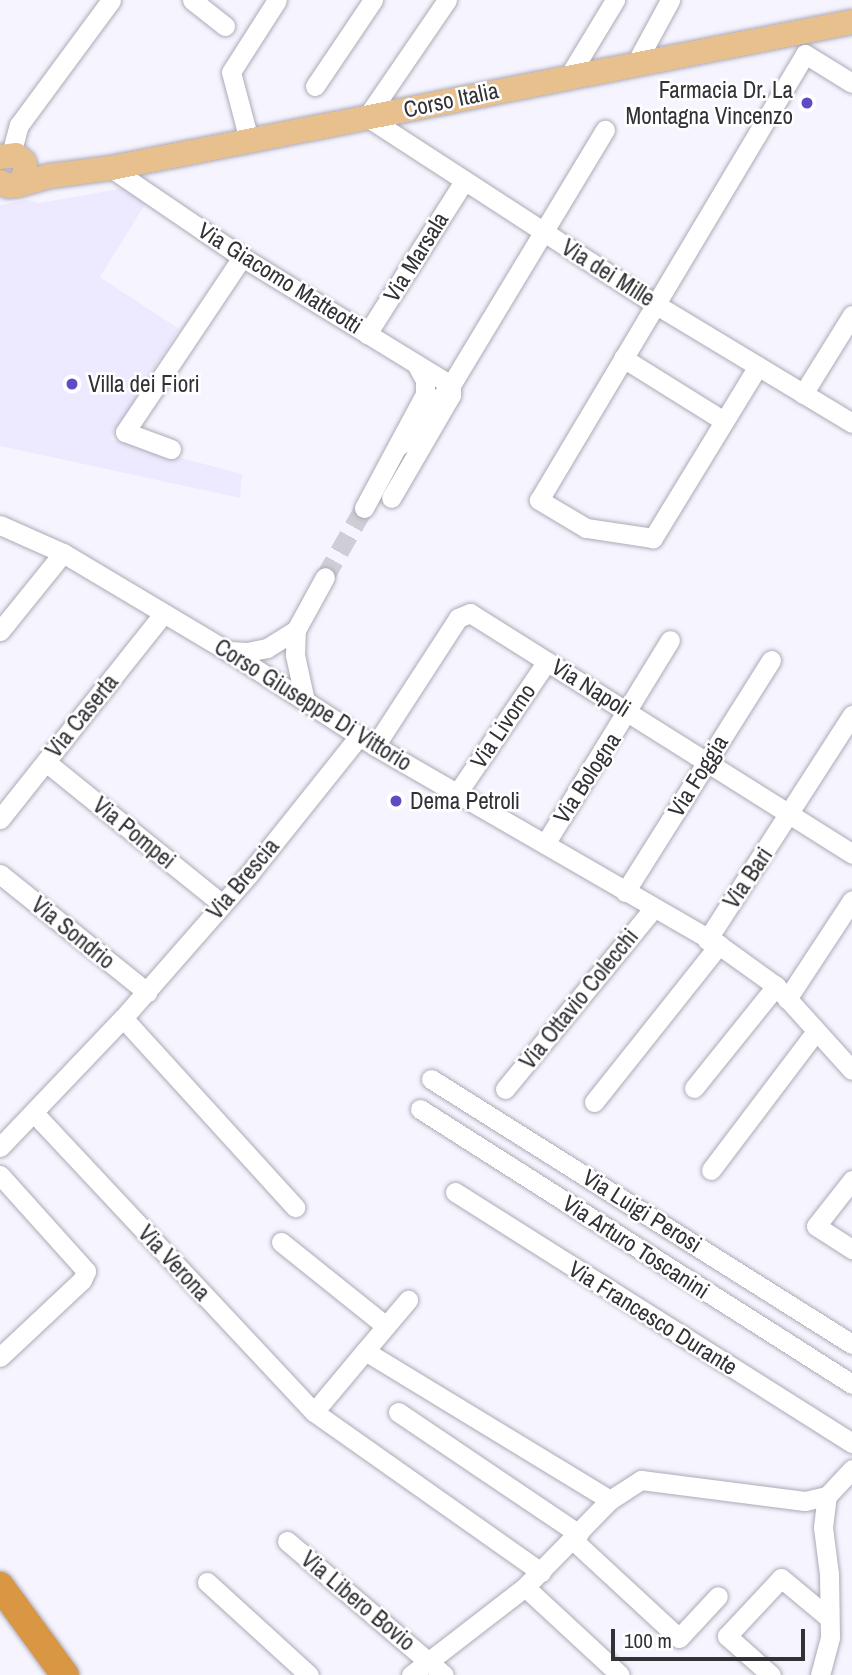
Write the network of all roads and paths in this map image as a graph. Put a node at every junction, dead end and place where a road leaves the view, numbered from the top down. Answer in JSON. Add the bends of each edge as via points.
{"nodes":[{"id":1,"x":111,"y":0,"type":"edge"},
{"id":2,"x":192,"y":0,"type":"edge"},
{"id":3,"x":277,"y":0,"type":"edge"},
{"id":4,"x":373,"y":0,"type":"edge"},
{"id":5,"x":447,"y":0,"type":"edge"},
{"id":6,"x":615,"y":0,"type":"edge"},
{"id":7,"x":670,"y":0,"type":"edge"},
{"id":8,"x":852,"y":22,"type":"edge"},
{"id":9,"x":225,"y":26,"type":"dead end"},
{"id":10,"x":801,"y":43,"type":"junction"},
{"id":11,"x":636,"y":63,"type":"junction"},
{"id":12,"x":569,"y":76,"type":"junction"},
{"id":13,"x":852,"y":83,"type":"edge"},
{"id":14,"x":315,"y":86,"type":"dead end"},
{"id":15,"x":368,"y":117,"type":"junction"},
{"id":16,"x":605,"y":130,"type":"dead end"},
{"id":17,"x":249,"y":140,"type":"junction"},
{"id":18,"x":111,"y":168,"type":"junction"},
{"id":19,"x":9,"y":173,"type":"edge"},
{"id":20,"x":464,"y":181,"type":"junction"},
{"id":21,"x":544,"y":233,"type":"junction"},
{"id":22,"x":242,"y":257,"type":"junction"},
{"id":23,"x":655,"y":304,"type":"junction"},
{"id":24,"x":852,"y":315,"type":"edge"},
{"id":25,"x":367,"y":334,"type":"junction"},
{"id":26,"x":624,"y":358,"type":"junction"},
{"id":27,"x":416,"y":363,"type":"junction"},
{"id":28,"x":758,"y":366,"type":"junction"},
{"id":29,"x":451,"y":385,"type":"junction"},
{"id":30,"x":803,"y":394,"type":"junction"},
{"id":31,"x":724,"y":421,"type":"junction"},
{"id":32,"x":852,"y":423,"type":"edge"},
{"id":33,"x":400,"y":445,"type":"junction"},
{"id":34,"x":170,"y":450,"type":"dead end"},
{"id":35,"x":391,"y":498,"type":"dead end"},
{"id":36,"x":364,"y":508,"type":"tunnel mouth"},
{"id":37,"x":0,"y":524,"type":"edge"},
{"id":38,"x":63,"y":553,"type":"junction"},
{"id":39,"x":325,"y":577,"type":"tunnel mouth"},
{"id":40,"x":164,"y":613,"type":"junction"},
{"id":41,"x":296,"y":630,"type":"junction"},
{"id":42,"x":0,"y":631,"type":"edge"},
{"id":43,"x":670,"y":640,"type":"dead end"},
{"id":44,"x":226,"y":650,"type":"junction"},
{"id":45,"x":771,"y":660,"type":"dead end"},
{"id":46,"x":547,"y":661,"type":"junction"},
{"id":47,"x":305,"y":701,"type":"junction"},
{"id":48,"x":629,"y":711,"type":"junction"},
{"id":49,"x":852,"y":715,"type":"edge"},
{"id":50,"x":367,"y":741,"type":"junction"},
{"id":51,"x":46,"y":762,"type":"junction"},
{"id":52,"x":707,"y":763,"type":"junction"},
{"id":53,"x":458,"y":792,"type":"junction"},
{"id":54,"x":789,"y":816,"type":"junction"},
{"id":55,"x":0,"y":819,"type":"edge"},
{"id":56,"x":545,"y":844,"type":"junction"},
{"id":57,"x":852,"y":855,"type":"edge"},
{"id":58,"x":0,"y":874,"type":"edge"},
{"id":59,"x":625,"y":892,"type":"junction"},
{"id":60,"x":852,"y":900,"type":"edge"},
{"id":61,"x":222,"y":904,"type":"junction"},
{"id":62,"x":653,"y":909,"type":"junction"},
{"id":63,"x":713,"y":942,"type":"junction"},
{"id":64,"x":147,"y":992,"type":"junction"},
{"id":65,"x":781,"y":993,"type":"junction"},
{"id":66,"x":123,"y":1018,"type":"junction"},
{"id":67,"x":816,"y":1031,"type":"junction"},
{"id":68,"x":852,"y":1070,"type":"edge"},
{"id":69,"x":431,"y":1079,"type":"dead end"},
{"id":70,"x":694,"y":1088,"type":"dead end"},
{"id":71,"x":505,"y":1089,"type":"dead end"},
{"id":72,"x":594,"y":1102,"type":"dead end"},
{"id":73,"x":421,"y":1109,"type":"dead end"},
{"id":74,"x":34,"y":1114,"type":"junction"},
{"id":75,"x":0,"y":1147,"type":"edge"},
{"id":76,"x":711,"y":1170,"type":"dead end"},
{"id":77,"x":0,"y":1175,"type":"edge"},
{"id":78,"x":852,"y":1180,"type":"edge"},
{"id":79,"x":454,"y":1192,"type":"dead end"},
{"id":80,"x":295,"y":1208,"type":"dead end"},
{"id":81,"x":281,"y":1242,"type":"dead end"},
{"id":82,"x":852,"y":1249,"type":"edge"},
{"id":83,"x":408,"y":1300,"type":"dead end"},
{"id":84,"x":386,"y":1326,"type":"junction"},
{"id":85,"x":852,"y":1343,"type":"edge"},
{"id":86,"x":365,"y":1351,"type":"junction"},
{"id":87,"x":0,"y":1357,"type":"edge"},
{"id":88,"x":852,"y":1384,"type":"edge"},
{"id":89,"x":314,"y":1412,"type":"junction"},
{"id":90,"x":398,"y":1412,"type":"dead end"},
{"id":91,"x":852,"y":1443,"type":"edge"},
{"id":92,"x":852,"y":1469,"type":"edge"},
{"id":93,"x":827,"y":1496,"type":"junction"},
{"id":94,"x":610,"y":1500,"type":"junction"},
{"id":95,"x":576,"y":1537,"type":"junction"},
{"id":96,"x":287,"y":1541,"type":"dead end"},
{"id":97,"x":541,"y":1572,"type":"junction"},
{"id":98,"x":207,"y":1582,"type":"dead end"},
{"id":99,"x":0,"y":1586,"type":"edge"},
{"id":100,"x":525,"y":1587,"type":"junction"},
{"id":101,"x":718,"y":1596,"type":"dead end"},
{"id":102,"x":0,"y":1618,"type":"edge"},
{"id":103,"x":829,"y":1618,"type":"junction"},
{"id":104,"x":429,"y":1661,"type":"junction"},
{"id":105,"x":44,"y":1675,"type":"edge"},
{"id":106,"x":65,"y":1675,"type":"edge"},
{"id":107,"x":309,"y":1675,"type":"edge"},
{"id":108,"x":411,"y":1675,"type":"edge"},
{"id":109,"x":444,"y":1675,"type":"edge"},
{"id":110,"x":620,"y":1675,"type":"edge"},
{"id":111,"x":771,"y":1675,"type":"edge"},
{"id":112,"x":820,"y":1675,"type":"edge"}],
"edges":[{"from":1,"to":19,"type":"street","via":[[19,125]]},
{"from":2,"to":9,"type":"street"},
{"from":3,"to":17,"type":"street","via":[[231,72]]},
{"from":4,"to":14,"type":"street"},
{"from":5,"to":15,"type":"street"},
{"from":6,"to":12,"type":"street"},
{"from":7,"to":11,"type":"street"},
{"from":8,"to":10,"type":"main road","name":"Corso Italia"},
{"from":10,"to":11,"type":"main road","name":"Corso Italia"},
{"from":10,"to":13,"type":"street"},
{"from":10,"to":23,"type":"street"},
{"from":11,"to":12,"type":"main road","name":"Corso Italia"},
{"from":12,"to":15,"type":"main road","name":"Corso Italia"},
{"from":15,"to":17,"type":"main road","name":"Corso Italia"},
{"from":15,"to":20,"type":"street","name":"Via dei Mille"},
{"from":16,"to":21,"type":"street"},
{"from":17,"to":18,"type":"main road","name":"Corso Italia"},
{"from":18,"to":19,"type":"main road","name":"Corso Italia","via":[[50,176]]},
{"from":18,"to":22,"type":"street","name":"Via Giacomo Matteotti"},
{"from":20,"to":21,"type":"street","name":"Via dei Mille"},
{"from":20,"to":25,"type":"street","name":"Via Marsala"},
{"from":21,"to":23,"type":"street","name":"Via dei Mille"},
{"from":21,"to":29,"type":"street"},
{"from":22,"to":25,"type":"street","name":"Via Giacomo Matteotti"},
{"from":22,"to":34,"type":"street","via":[[125,432]]},
{"from":23,"to":26,"type":"street"},
{"from":23,"to":28,"type":"street","name":"Via dei Mille"},
{"from":24,"to":30,"type":"street"},
{"from":25,"to":27,"type":"street","name":"Via Giacomo Matteotti"},
{"from":26,"to":31,"type":"street"},
{"from":26,"to":31,"type":"street","via":[[539,500],[586,528],[653,538]]},
{"from":27,"to":29,"type":"street","name":"Via Giacomo Matteotti"},
{"from":27,"to":33,"type":"street","via":[[425,380],[425,394]]},
{"from":28,"to":30,"type":"street","name":"Via dei Mille"},
{"from":28,"to":31,"type":"street"},
{"from":29,"to":33,"type":"street"},
{"from":29,"to":35,"type":"street","via":[[451,395]]},
{"from":30,"to":32,"type":"street","name":"Via dei Mille"},
{"from":33,"to":36,"type":"street"},
{"from":37,"to":38,"type":"street","name":"Corso Giuseppe Di Vittorio"},
{"from":38,"to":40,"type":"street","name":"Corso Giuseppe Di Vittorio"},
{"from":38,"to":42,"type":"street"},
{"from":39,"to":41,"type":"street"},
{"from":40,"to":44,"type":"street","name":"Corso Giuseppe Di Vittorio"},
{"from":40,"to":51,"type":"street","name":"Via Caserta"},
{"from":41,"to":44,"type":"street","via":[[267,648]]},
{"from":41,"to":47,"type":"street","via":[[295,655]]},
{"from":43,"to":48,"type":"street","name":"Via Bologna"},
{"from":44,"to":47,"type":"street","name":"Corso Giuseppe Di Vittorio"},
{"from":45,"to":52,"type":"street","name":"Via Foggia"},
{"from":46,"to":48,"type":"street","name":"Via Napoli"},
{"from":46,"to":50,"type":"street","name":"Via Napoli","via":[[475,615],[463,614]]},
{"from":46,"to":53,"type":"street","name":"Via Livorno"},
{"from":47,"to":50,"type":"street","name":"Corso Giuseppe Di Vittorio"},
{"from":48,"to":52,"type":"street","name":"Via Napoli"},
{"from":48,"to":56,"type":"street","name":"Via Bologna"},
{"from":49,"to":54,"type":"street","name":"Via Bari"},
{"from":50,"to":53,"type":"street","name":"Corso Giuseppe Di Vittorio"},
{"from":50,"to":61,"type":"street","name":"Via Brescia"},
{"from":51,"to":55,"type":"street","name":"Via Caserta"},
{"from":51,"to":61,"type":"street","name":"Via Pompei"},
{"from":52,"to":54,"type":"street","name":"Via Napoli"},
{"from":52,"to":59,"type":"street","name":"Via Foggia"},
{"from":53,"to":56,"type":"street","name":"Corso Giuseppe Di Vittorio"},
{"from":54,"to":57,"type":"street","name":"Via Napoli"},
{"from":54,"to":63,"type":"street","name":"Via Bari"},
{"from":56,"to":59,"type":"street","name":"Corso Giuseppe Di Vittorio"},
{"from":58,"to":64,"type":"street","name":"Via Sondrio"},
{"from":59,"to":62,"type":"street","name":"Corso Giuseppe Di Vittorio"},
{"from":60,"to":65,"type":"street"},
{"from":61,"to":64,"type":"street","name":"Via Brescia"},
{"from":62,"to":63,"type":"street","name":"Corso Giuseppe Di Vittorio"},
{"from":62,"to":71,"type":"street","name":"Via Ottavio Colecchi"},
{"from":63,"to":65,"type":"street","name":"Corso Giuseppe Di Vittorio"},
{"from":63,"to":72,"type":"street","name":"Via Bari"},
{"from":64,"to":66,"type":"street","name":"Via Brescia"},
{"from":65,"to":67,"type":"street","name":"Corso Giuseppe Di Vittorio"},
{"from":65,"to":70,"type":"street"},
{"from":66,"to":74,"type":"street","name":"Via Brescia"},
{"from":66,"to":80,"type":"street"},
{"from":67,"to":68,"type":"street","name":"Corso Giuseppe Di Vittorio"},
{"from":67,"to":76,"type":"street"},
{"from":69,"to":85,"type":"street","name":"Via Luigi Perosi"},
{"from":73,"to":88,"type":"street","name":"Via Arturo Toscanini"},
{"from":74,"to":75,"type":"street","name":"Via Brescia"},
{"from":74,"to":89,"type":"street","name":"Via Verona"},
{"from":77,"to":87,"type":"street","via":[[86,1271],[82,1280]]},
{"from":78,"to":82,"type":"street","via":[[816,1226]]},
{"from":79,"to":91,"type":"street","name":"Via Francesco Durante"},
{"from":81,"to":84,"type":"street"},
{"from":83,"to":84,"type":"street"},
{"from":84,"to":86,"type":"street"},
{"from":86,"to":89,"type":"street"},
{"from":86,"to":94,"type":"street"},
{"from":89,"to":97,"type":"street","name":"Via Verona"},
{"from":90,"to":95,"type":"street"},
{"from":92,"to":93,"type":"street"},
{"from":93,"to":94,"type":"street","via":[[805,1501],[641,1480]]},
{"from":93,"to":103,"type":"street","via":[[823,1527]]},
{"from":94,"to":95,"type":"street"},
{"from":95,"to":97,"type":"street"},
{"from":95,"to":101,"type":"street","via":[[679,1638]]},
{"from":96,"to":104,"type":"street","name":"Via Libero Bovio"},
{"from":97,"to":100,"type":"street"},
{"from":98,"to":107,"type":"street"},
{"from":99,"to":106,"type":"highway"},
{"from":100,"to":104,"type":"street"},
{"from":100,"to":110,"type":"street"},
{"from":102,"to":105,"type":"highway"},
{"from":103,"to":111,"type":"street","via":[[781,1578],[727,1636]]},
{"from":103,"to":112,"type":"street","via":[[830,1637]]},
{"from":104,"to":108,"type":"street"},
{"from":104,"to":109,"type":"street","name":"Via Libero Bovio"}]}
